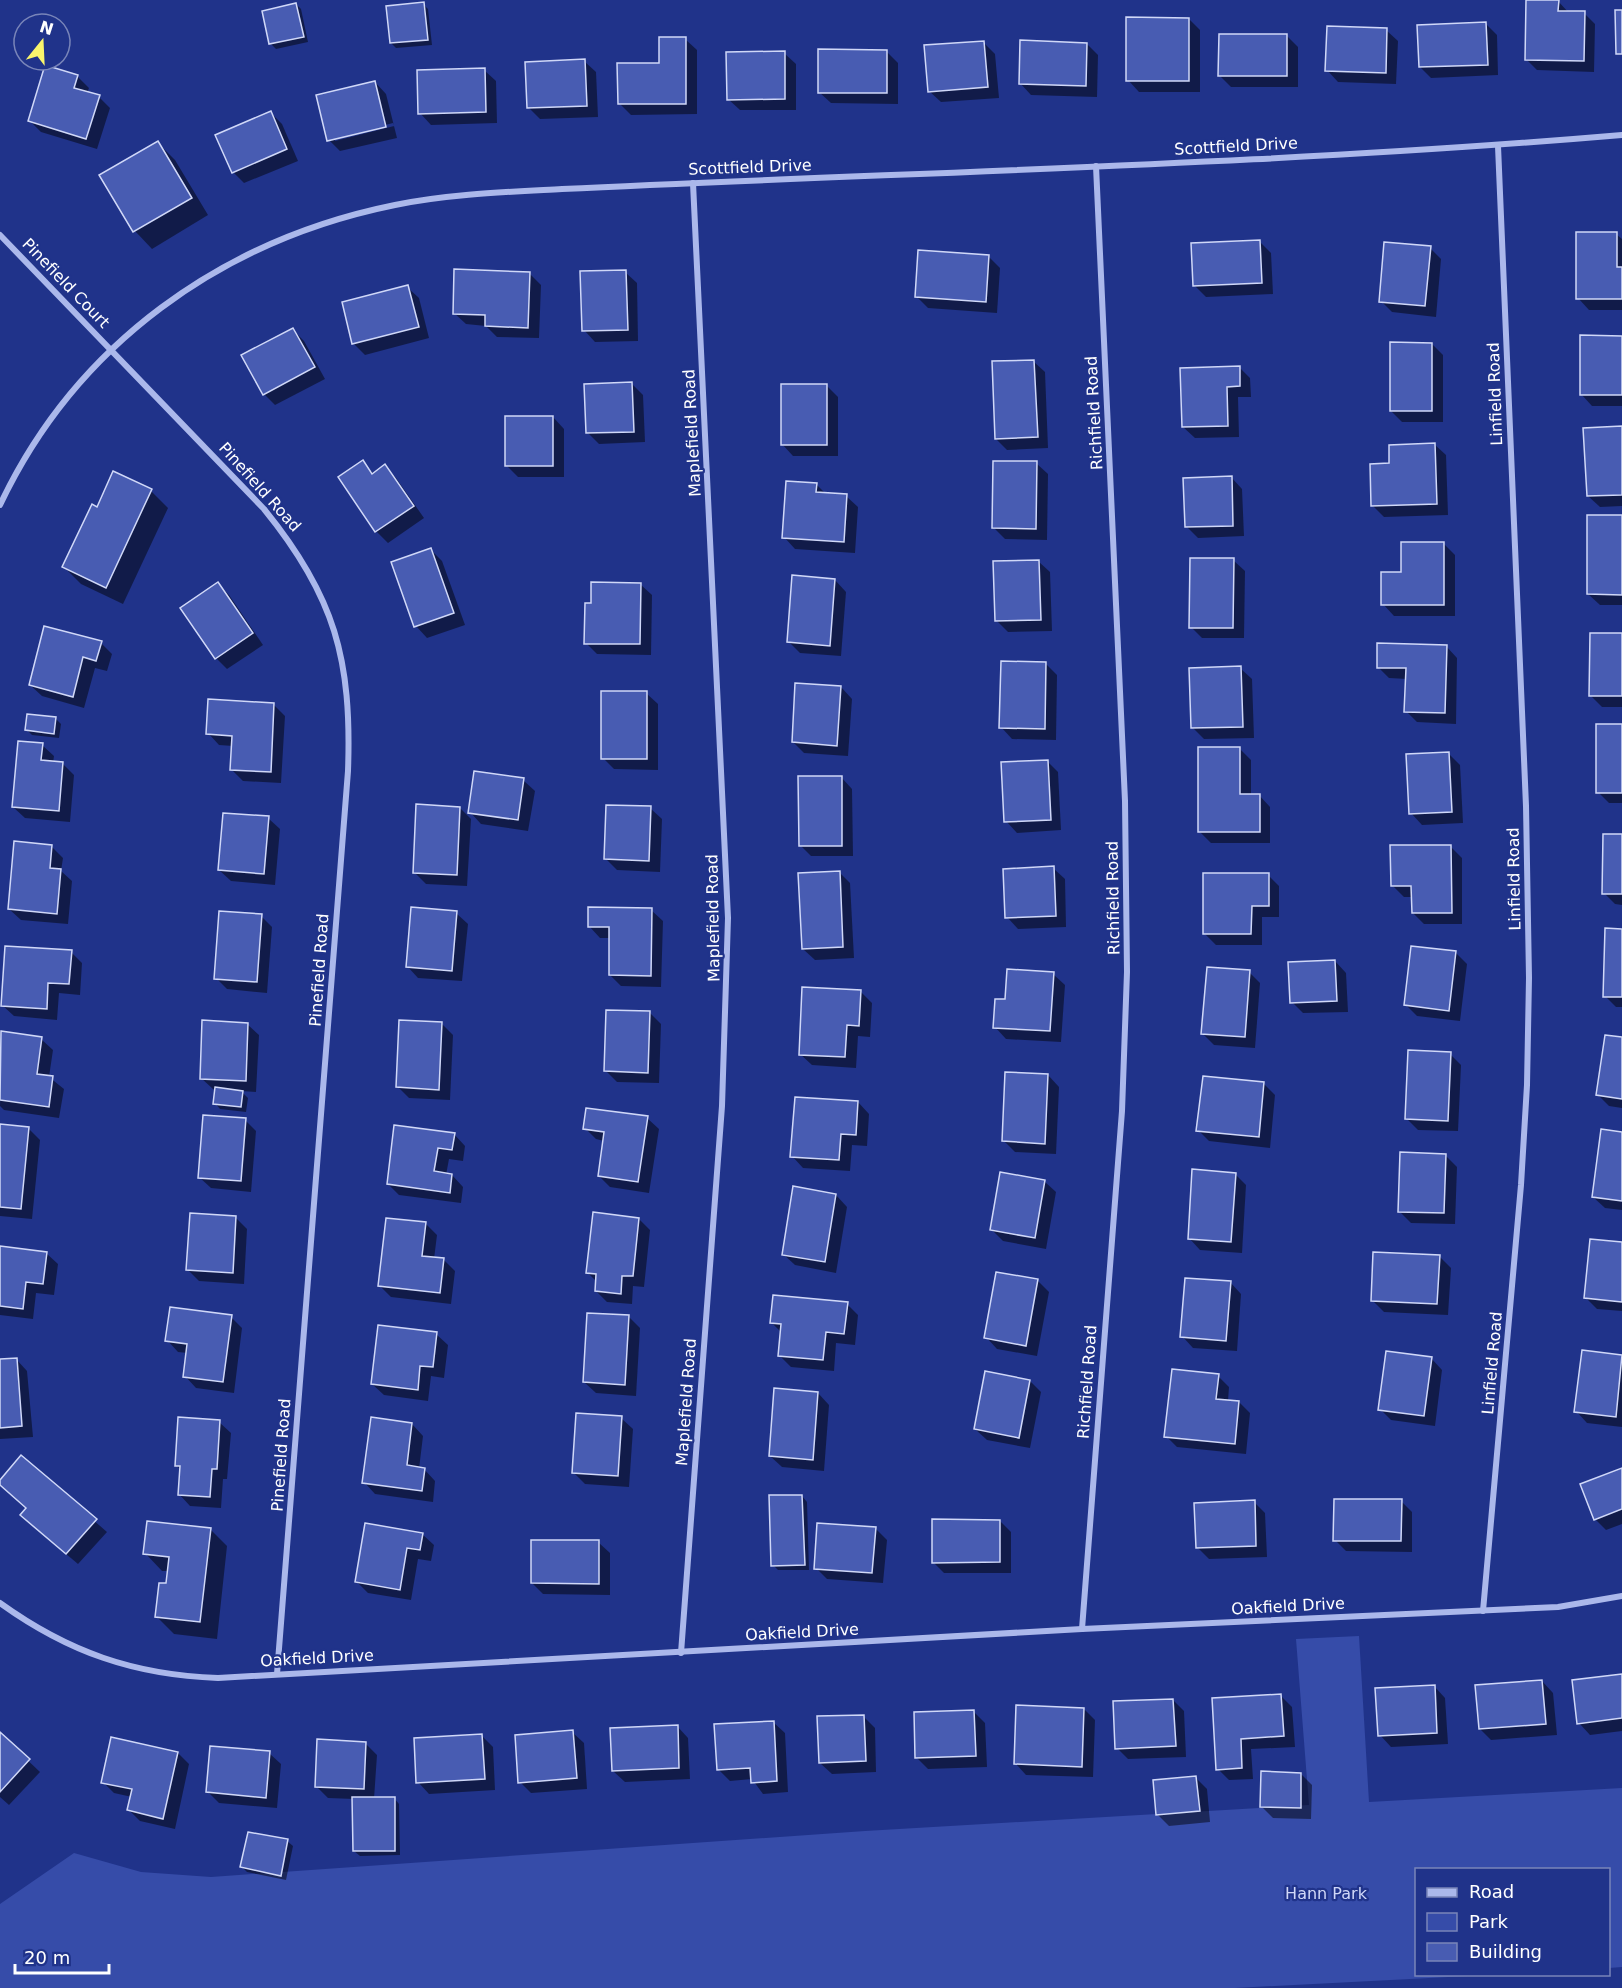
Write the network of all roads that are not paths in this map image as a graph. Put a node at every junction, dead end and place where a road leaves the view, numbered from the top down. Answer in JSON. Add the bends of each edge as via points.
{"nodes":[{"id":1,"x":1622,"y":135,"type":"edge"},
{"id":2,"x":1498,"y":146,"type":"junction"},
{"id":3,"x":1096,"y":166,"type":"junction"},
{"id":4,"x":693,"y":183,"type":"junction"},
{"id":5,"x":0,"y":235,"type":"edge"},
{"id":6,"x":112,"y":351,"type":"junction"},
{"id":7,"x":0,"y":505,"type":"edge"},
{"id":8,"x":1622,"y":1596,"type":"edge"},
{"id":9,"x":0,"y":1603,"type":"edge"},
{"id":10,"x":1483,"y":1611,"type":"junction"},
{"id":11,"x":1082,"y":1629,"type":"junction"},
{"id":12,"x":681,"y":1653,"type":"junction"},
{"id":13,"x":277,"y":1674,"type":"junction"}],
"edges":[{"from":1,"to":2,"type":"street","name":"Scottfield Drive"},
{"from":2,"to":3,"type":"street","name":"Scottfield Drive"},
{"from":2,"to":10,"type":"street","name":"Linfield Road","via":[[1526,806],[1529,978],[1521,1185]]},
{"from":3,"to":4,"type":"street","name":"Scottfield Drive"},
{"from":3,"to":11,"type":"street","name":"Richfield Road","via":[[1125,801],[1127,972],[1122,1111]]},
{"from":4,"to":6,"type":"street","name":"Scottfield Drive","via":[[452,197],[397,204],[344,217],[298,231],[213,271],[175,296]]},
{"from":4,"to":12,"type":"street","name":"Maplefield Road","via":[[725,834],[728,989],[723,1106]]},
{"from":5,"to":6,"type":"street","name":"Pinefield Court"},
{"from":6,"to":7,"type":"street","name":"Scottfield Drive","via":[[52,420]]},
{"from":6,"to":13,"type":"street","name":"Pinefield Road","via":[[264,509],[295,548],[317,585],[333,624],[348,696],[348,771]]},
{"from":8,"to":10,"type":"street","name":"Oakfield Drive","via":[[1558,1607]]},
{"from":9,"to":13,"type":"street","name":"Oakfield Drive","via":[[74,1647],[144,1671],[218,1678]]},
{"from":10,"to":11,"type":"street","name":"Oakfield Drive"},
{"from":11,"to":12,"type":"street","name":"Oakfield Drive"},
{"from":12,"to":13,"type":"street","name":"Oakfield Drive"}]}
